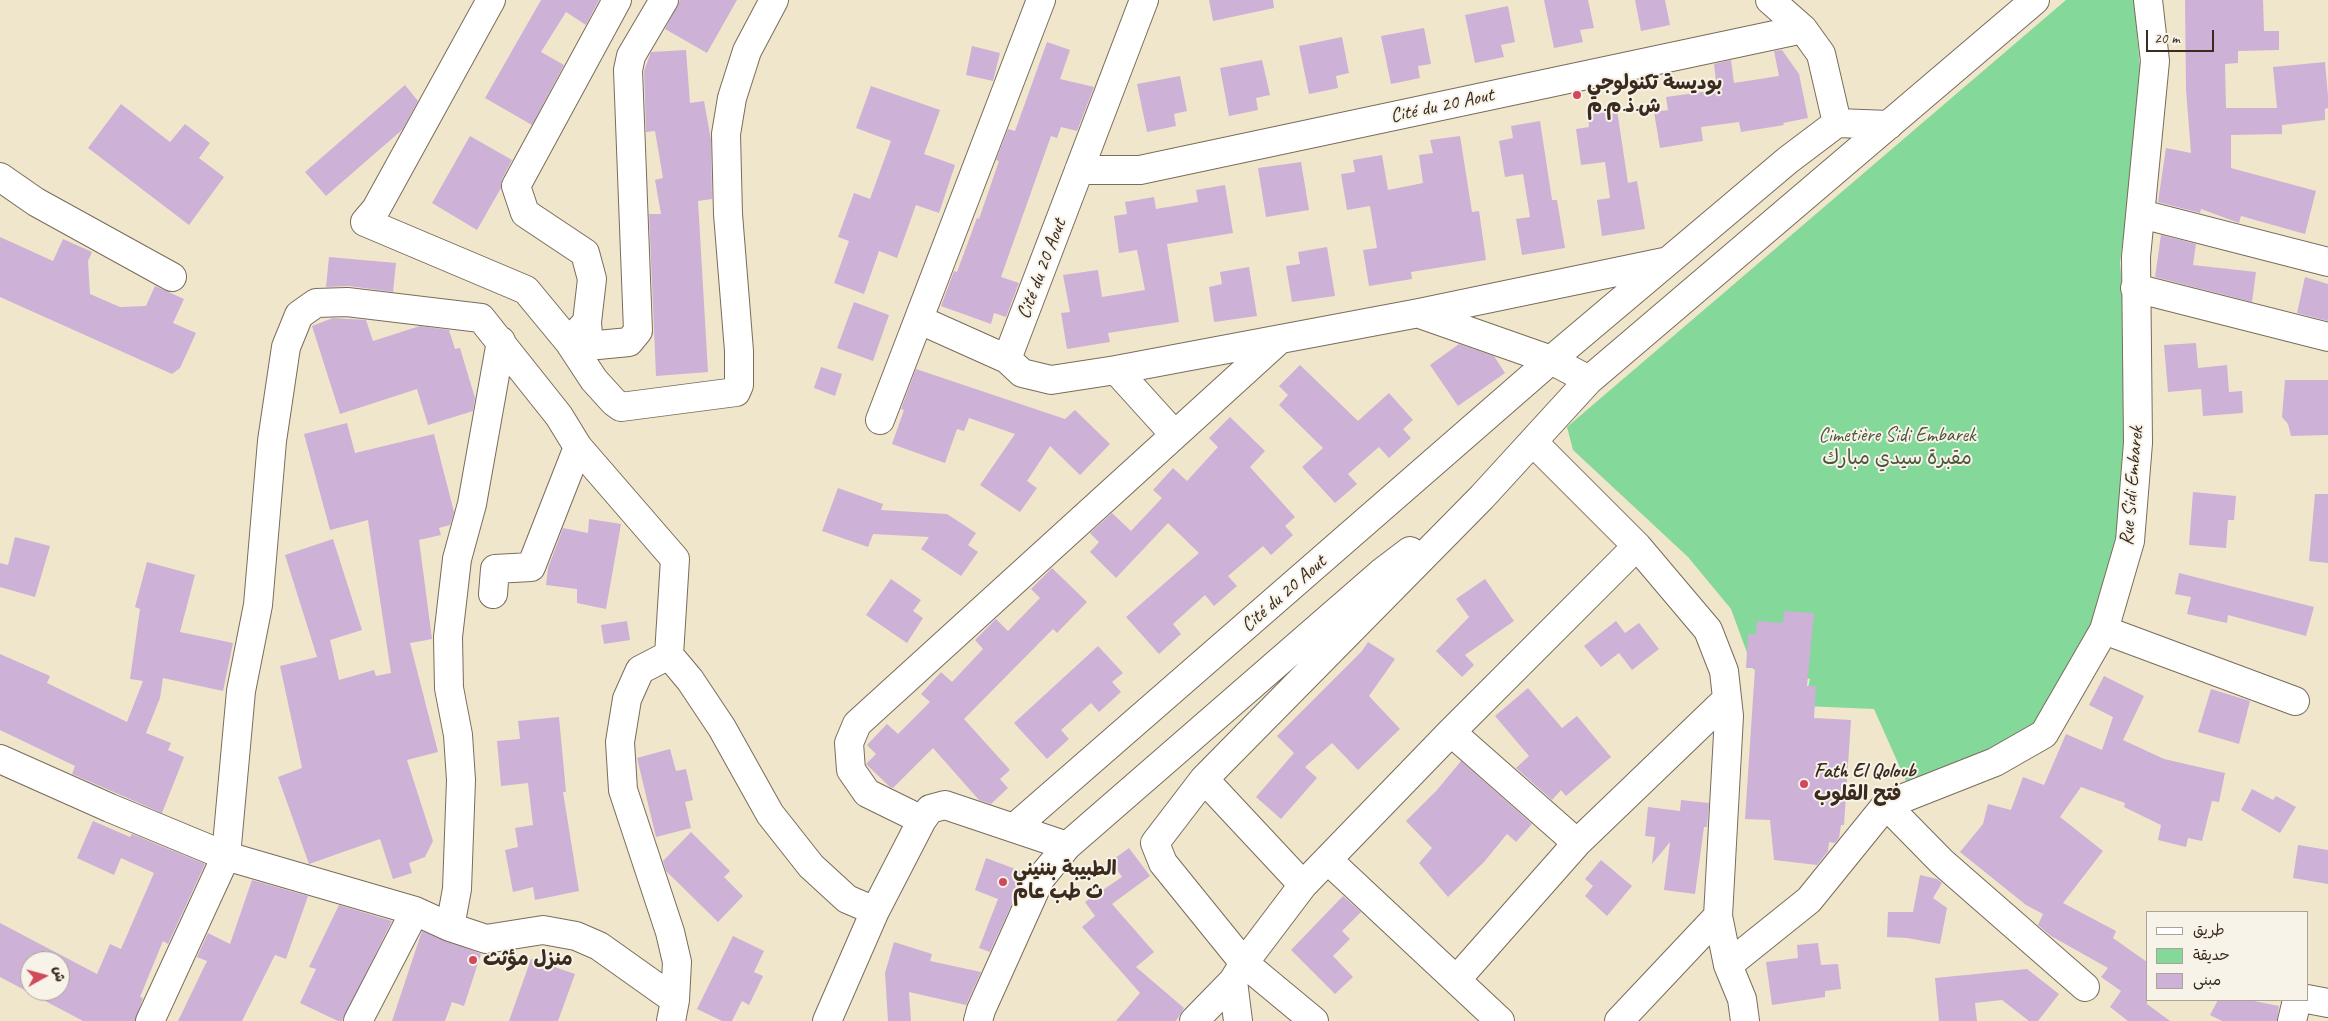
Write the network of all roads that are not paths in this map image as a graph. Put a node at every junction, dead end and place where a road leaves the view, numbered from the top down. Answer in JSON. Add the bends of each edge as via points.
{"nodes":[{"id":1,"x":491,"y":0,"type":"edge"},
{"id":2,"x":617,"y":0,"type":"edge"},
{"id":3,"x":664,"y":0,"type":"edge"},
{"id":4,"x":774,"y":0,"type":"edge"},
{"id":5,"x":1041,"y":0,"type":"edge"},
{"id":6,"x":1144,"y":0,"type":"edge"},
{"id":7,"x":1770,"y":0,"type":"edge"},
{"id":8,"x":2035,"y":0,"type":"edge"},
{"id":9,"x":2148,"y":0,"type":"edge"},
{"id":10,"x":1803,"y":29,"type":"junction"},
{"id":11,"x":1837,"y":123,"type":"junction"},
{"id":12,"x":1889,"y":125,"type":"junction"},
{"id":13,"x":1080,"y":170,"type":"junction"},
{"id":14,"x":0,"y":177,"type":"edge"},
{"id":15,"x":2140,"y":214,"type":"junction"},
{"id":16,"x":1668,"y":262,"type":"junction"},
{"id":17,"x":2328,"y":262,"type":"edge"},
{"id":18,"x":172,"y":277,"type":"dead end"},
{"id":19,"x":2135,"y":288,"type":"junction"},
{"id":20,"x":1419,"y":313,"type":"junction"},
{"id":21,"x":920,"y":320,"type":"junction"},
{"id":22,"x":578,"y":332,"type":"junction"},
{"id":23,"x":2328,"y":338,"type":"edge"},
{"id":24,"x":501,"y":341,"type":"junction"},
{"id":25,"x":1278,"y":341,"type":"junction"},
{"id":26,"x":1007,"y":359,"type":"junction"},
{"id":27,"x":1551,"y":360,"type":"junction"},
{"id":28,"x":1116,"y":370,"type":"junction"},
{"id":29,"x":1589,"y":380,"type":"junction"},
{"id":30,"x":880,"y":420,"type":"dead end"},
{"id":31,"x":1174,"y":434,"type":"junction"},
{"id":32,"x":1533,"y":442,"type":"junction"},
{"id":33,"x":578,"y":447,"type":"junction"},
{"id":34,"x":1482,"y":497,"type":"junction"},
{"id":35,"x":1637,"y":546,"type":"junction"},
{"id":36,"x":493,"y":594,"type":"dead end"},
{"id":37,"x":2104,"y":630,"type":"junction"},
{"id":38,"x":669,"y":655,"type":"junction"},
{"id":39,"x":1727,"y":699,"type":"junction"},
{"id":40,"x":2295,"y":702,"type":"dead end"},
{"id":41,"x":1451,"y":732,"type":"junction"},
{"id":42,"x":0,"y":759,"type":"edge"},
{"id":43,"x":1204,"y":779,"type":"junction"},
{"id":44,"x":1886,"y":805,"type":"junction"},
{"id":45,"x":922,"y":820,"type":"junction"},
{"id":46,"x":1015,"y":827,"type":"junction"},
{"id":47,"x":1577,"y":843,"type":"junction"},
{"id":48,"x":1067,"y":846,"type":"junction"},
{"id":49,"x":226,"y":856,"type":"junction"},
{"id":50,"x":1329,"y":861,"type":"junction"},
{"id":51,"x":1303,"y":885,"type":"junction"},
{"id":52,"x":415,"y":911,"type":"junction"},
{"id":53,"x":875,"y":911,"type":"junction"},
{"id":54,"x":1718,"y":916,"type":"junction"},
{"id":55,"x":450,"y":927,"type":"junction"},
{"id":56,"x":1728,"y":965,"type":"junction"},
{"id":57,"x":1238,"y":972,"type":"junction"},
{"id":58,"x":1457,"y":979,"type":"junction"},
{"id":59,"x":2085,"y":987,"type":"dead end"},
{"id":60,"x":2308,"y":999,"type":"edge"},
{"id":61,"x":2297,"y":1001,"type":"edge"},
{"id":62,"x":2328,"y":1003,"type":"edge"},
{"id":63,"x":673,"y":1010,"type":"edge"},
{"id":64,"x":150,"y":1021,"type":"edge"},
{"id":65,"x":358,"y":1021,"type":"edge"},
{"id":66,"x":827,"y":1021,"type":"edge"},
{"id":67,"x":978,"y":1021,"type":"edge"},
{"id":68,"x":1194,"y":1021,"type":"edge"},
{"id":69,"x":1238,"y":1021,"type":"edge"},
{"id":70,"x":1314,"y":1021,"type":"edge"},
{"id":71,"x":1500,"y":1021,"type":"edge"},
{"id":72,"x":1619,"y":1021,"type":"edge"},
{"id":73,"x":1745,"y":1021,"type":"edge"},
{"id":74,"x":2292,"y":1021,"type":"edge"}],
"edges":[{"from":1,"to":22,"type":"street","via":[[366,222],[526,290]]},
{"from":2,"to":22,"type":"street","via":[[516,186],[525,212],[586,252],[592,279]]},
{"from":3,"to":22,"type":"street","via":[[632,56],[628,70],[638,331],[630,342],[598,345]]},
{"from":4,"to":22,"type":"street","via":[[747,51],[732,98],[726,134],[728,214],[739,351],[736,392],[621,407],[594,380]]},
{"from":5,"to":21,"type":"street"},
{"from":6,"to":13,"type":"street","name":"Cité du 20 Aout"},
{"from":7,"to":10,"type":"street"},
{"from":8,"to":12,"type":"street"},
{"from":9,"to":15,"type":"street","name":"Rue Sidi Embarek","via":[[2155,61]]},
{"from":10,"to":11,"type":"street","via":[[1821,54]]},
{"from":10,"to":13,"type":"street","name":"Cité du 20 Aout","via":[[1140,170]]},
{"from":11,"to":12,"type":"street"},
{"from":11,"to":16,"type":"street","name":"Cité du 20 Aout","via":[[1788,160]]},
{"from":12,"to":29,"type":"street"},
{"from":13,"to":26,"type":"street","name":"Cité du 20 Aout"},
{"from":14,"to":18,"type":"street","via":[[36,202]]},
{"from":15,"to":17,"type":"street"},
{"from":15,"to":19,"type":"street","name":"Rue Sidi Embarek"},
{"from":16,"to":20,"type":"street","name":"Cité du 20 Aout"},
{"from":16,"to":27,"type":"street","name":"Cité du 20 Aout"},
{"from":19,"to":23,"type":"street"},
{"from":19,"to":37,"type":"street","name":"Rue Sidi Embarek","via":[[2138,443],[2130,541]]},
{"from":20,"to":25,"type":"street","name":"Cité du 20 Aout"},
{"from":20,"to":27,"type":"street"},
{"from":21,"to":26,"type":"street"},
{"from":21,"to":30,"type":"street"},
{"from":24,"to":33,"type":"street","via":[[559,416]]},
{"from":24,"to":49,"type":"street","via":[[481,318],[347,302],[316,303],[299,316],[286,347],[272,440],[258,606],[241,692]]},
{"from":24,"to":55,"type":"street","via":[[472,504],[457,559],[448,636],[449,688],[462,780],[457,888]]},
{"from":25,"to":28,"type":"street","name":"Cité du 20 Aout"},
{"from":25,"to":31,"type":"street"},
{"from":26,"to":28,"type":"street","name":"Cité du 20 Aout","via":[[1022,373],[1051,380]]},
{"from":27,"to":29,"type":"street"},
{"from":27,"to":46,"type":"street","name":"Cité du 20 Aout"},
{"from":28,"to":31,"type":"street"},
{"from":29,"to":32,"type":"street"},
{"from":31,"to":45,"type":"street","via":[[857,724],[850,743],[850,770],[867,792]]},
{"from":32,"to":34,"type":"street"},
{"from":32,"to":35,"type":"street"},
{"from":33,"to":36,"type":"street","via":[[531,567],[495,569]]},
{"from":33,"to":38,"type":"street","via":[[675,559]]},
{"from":34,"to":43,"type":"street"},
{"from":34,"to":48,"type":"street","via":[[1381,573]]},
{"from":35,"to":39,"type":"street","via":[[1708,630],[1724,671]]},
{"from":35,"to":41,"type":"street"},
{"from":37,"to":40,"type":"street"},
{"from":37,"to":44,"type":"street","name":"Rue Sidi Embarek","via":[[2044,734],[1995,762]]},
{"from":38,"to":53,"type":"street","via":[[722,728],[770,814],[811,866],[847,900]]},
{"from":38,"to":63,"type":"street","via":[[640,670],[628,699],[620,742],[623,790],[677,962]]},
{"from":39,"to":47,"type":"street"},
{"from":39,"to":54,"type":"street","via":[[1729,716]]},
{"from":41,"to":47,"type":"street"},
{"from":41,"to":50,"type":"street"},
{"from":42,"to":49,"type":"street"},
{"from":43,"to":51,"type":"street"},
{"from":43,"to":57,"type":"street","via":[[1155,843],[1163,863]]},
{"from":44,"to":56,"type":"street","name":"Rue Sidi Embarek","via":[[1809,900]]},
{"from":44,"to":59,"type":"street","via":[[1942,862]]},
{"from":45,"to":46,"type":"street","via":[[930,809],[944,805]]},
{"from":45,"to":53,"type":"street"},
{"from":46,"to":48,"type":"street"},
{"from":47,"to":58,"type":"street"},
{"from":48,"to":67,"type":"street","via":[[1040,879]]},
{"from":49,"to":52,"type":"street"},
{"from":49,"to":64,"type":"street"},
{"from":50,"to":51,"type":"street"},
{"from":50,"to":58,"type":"street"},
{"from":51,"to":57,"type":"street"},
{"from":52,"to":55,"type":"street"},
{"from":52,"to":65,"type":"street"},
{"from":53,"to":66,"type":"street"},
{"from":54,"to":56,"type":"street"},
{"from":54,"to":72,"type":"street"},
{"from":55,"to":63,"type":"street","via":[[486,939],[543,930],[576,936],[599,946]]},
{"from":56,"to":73,"type":"street","via":[[1742,999]]},
{"from":57,"to":68,"type":"street"},
{"from":57,"to":69,"type":"street"},
{"from":57,"to":70,"type":"street"},
{"from":58,"to":71,"type":"street"},
{"from":60,"to":62,"type":"street"},
{"from":61,"to":74,"type":"street"}]}
